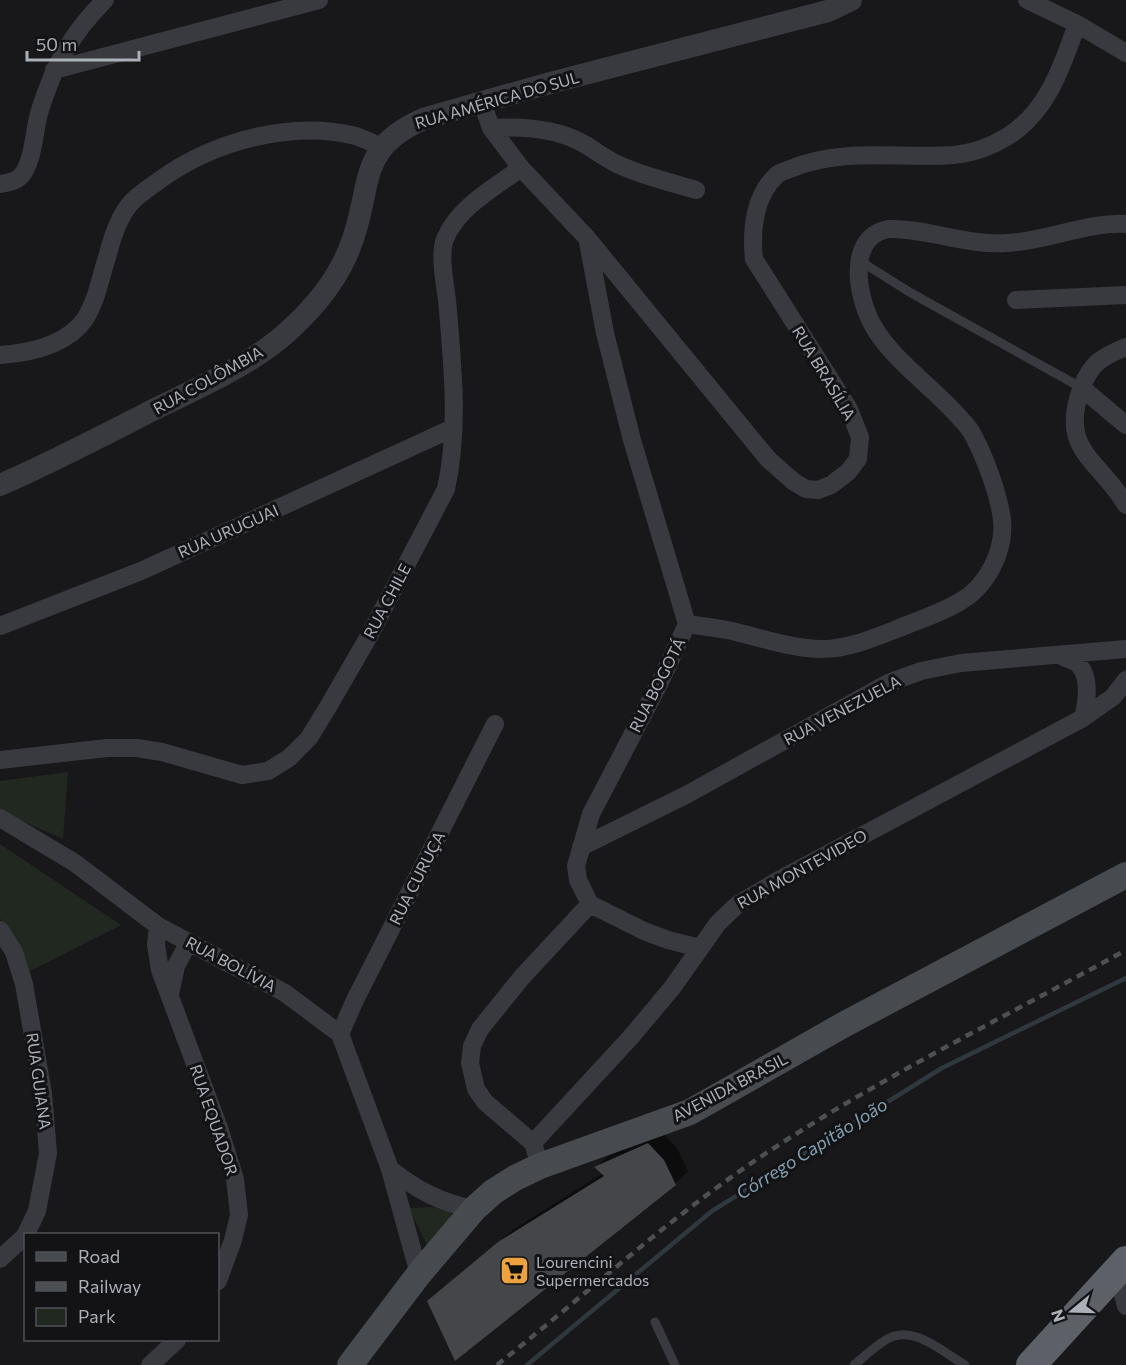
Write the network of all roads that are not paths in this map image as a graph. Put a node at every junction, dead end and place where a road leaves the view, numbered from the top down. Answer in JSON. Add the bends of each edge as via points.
{"nodes":[{"id":1,"x":105,"y":0,"type":"edge"},
{"id":2,"x":318,"y":0,"type":"edge"},
{"id":3,"x":851,"y":0,"type":"edge"},
{"id":4,"x":1027,"y":0,"type":"edge"},
{"id":5,"x":1077,"y":24,"type":"junction"},
{"id":6,"x":1126,"y":53,"type":"edge"},
{"id":7,"x":54,"y":70,"type":"junction"},
{"id":8,"x":482,"y":102,"type":"junction"},
{"id":9,"x":491,"y":128,"type":"junction"},
{"id":10,"x":381,"y":147,"type":"junction"},
{"id":11,"x":521,"y":168,"type":"junction"},
{"id":12,"x":0,"y":184,"type":"edge"},
{"id":13,"x":696,"y":190,"type":"dead end"},
{"id":14,"x":1126,"y":224,"type":"edge"},
{"id":15,"x":587,"y":238,"type":"junction"},
{"id":16,"x":859,"y":260,"type":"junction"},
{"id":17,"x":1126,"y":295,"type":"edge"},
{"id":18,"x":1016,"y":300,"type":"dead end"},
{"id":19,"x":1126,"y":347,"type":"edge"},
{"id":20,"x":0,"y":355,"type":"edge"},
{"id":21,"x":1082,"y":388,"type":"junction"},
{"id":22,"x":1126,"y":425,"type":"edge"},
{"id":23,"x":453,"y":428,"type":"junction"},
{"id":24,"x":0,"y":485,"type":"edge"},
{"id":25,"x":1126,"y":505,"type":"edge"},
{"id":26,"x":687,"y":624,"type":"junction"},
{"id":27,"x":0,"y":626,"type":"edge"},
{"id":28,"x":1126,"y":649,"type":"edge"},
{"id":29,"x":1062,"y":656,"type":"junction"},
{"id":30,"x":1126,"y":680,"type":"edge"},
{"id":31,"x":1083,"y":718,"type":"junction"},
{"id":32,"x":495,"y":724,"type":"dead end"},
{"id":33,"x":0,"y":759,"type":"edge"},
{"id":34,"x":0,"y":818,"type":"edge"},
{"id":35,"x":581,"y":847,"type":"junction"},
{"id":36,"x":1126,"y":875,"type":"edge"},
{"id":37,"x":590,"y":904,"type":"junction"},
{"id":38,"x":158,"y":926,"type":"junction"},
{"id":39,"x":0,"y":930,"type":"edge"},
{"id":40,"x":189,"y":942,"type":"junction"},
{"id":41,"x":700,"y":948,"type":"junction"},
{"id":42,"x":170,"y":996,"type":"junction"},
{"id":43,"x":340,"y":1034,"type":"junction"},
{"id":44,"x":537,"y":1155,"type":"junction"},
{"id":45,"x":390,"y":1169,"type":"junction"},
{"id":46,"x":474,"y":1209,"type":"junction"},
{"id":47,"x":27,"y":1233,"type":"edge"},
{"id":48,"x":24,"y":1237,"type":"edge"},
{"id":49,"x":0,"y":1259,"type":"edge"},
{"id":50,"x":1121,"y":1266,"type":"edge"},
{"id":51,"x":419,"y":1274,"type":"junction"},
{"id":52,"x":219,"y":1278,"type":"edge"},
{"id":53,"x":1126,"y":1306,"type":"edge"},
{"id":54,"x":655,"y":1322,"type":"dead end"},
{"id":55,"x":176,"y":1341,"type":"edge"},
{"id":56,"x":150,"y":1365,"type":"edge"},
{"id":57,"x":350,"y":1365,"type":"edge"},
{"id":58,"x":675,"y":1365,"type":"edge"},
{"id":59,"x":854,"y":1365,"type":"edge"},
{"id":60,"x":965,"y":1365,"type":"edge"},
{"id":61,"x":1031,"y":1365,"type":"edge"}],
"edges":[{"from":1,"to":7,"type":"street","via":[[76,32]]},
{"from":2,"to":7,"type":"street"},
{"from":3,"to":8,"type":"street","name":"RUA AMÉRICA DO SUL","via":[[817,14]]},
{"from":4,"to":5,"type":"street"},
{"from":5,"to":6,"type":"street"},
{"from":5,"to":15,"type":"street","name":"RUA BRASÍLIA","via":[[1064,64],[1044,102],[1022,126],[992,145],[955,155],[884,154],[826,159],[778,174],[766,189],[755,218],[754,259],[849,409],[860,437],[858,459],[831,485],[806,489],[768,459]]},
{"from":7,"to":12,"type":"street","via":[[28,164],[21,176]]},
{"from":8,"to":9,"type":"street","name":"RUA BRASÍLIA"},
{"from":8,"to":10,"type":"street","name":"RUA AMÉRICA DO SUL","via":[[408,125]]},
{"from":9,"to":11,"type":"street","name":"RUA BRASÍLIA"},
{"from":9,"to":13,"type":"street","via":[[554,132],[584,144],[618,165]]},
{"from":10,"to":20,"type":"street","via":[[356,136],[319,131],[274,133],[227,143],[190,161],[129,205],[85,318],[74,331],[43,349]]},
{"from":10,"to":24,"type":"street","name":"RUA COLÔMBIA","via":[[373,161],[360,216],[339,271],[295,325],[263,351],[223,375]]},
{"from":11,"to":15,"type":"street","name":"RUA BRASÍLIA"},
{"from":11,"to":23,"type":"street","name":"RUA CHILE","via":[[468,208],[444,241]]},
{"from":14,"to":16,"type":"street","via":[[1088,226],[1005,244],[879,230],[865,244]]},
{"from":15,"to":26,"type":"street","name":"RUA BOGOTÁ","via":[[605,333],[632,440]]},
{"from":16,"to":21,"type":"lane"},
{"from":16,"to":26,"type":"street","via":[[861,294],[874,329],[949,406],[977,444],[1002,520],[1001,543],[991,570],[963,601],[888,632],[836,648],[782,643]]},
{"from":17,"to":18,"type":"street"},
{"from":19,"to":21,"type":"street","via":[[1094,364]]},
{"from":21,"to":22,"type":"street"},
{"from":21,"to":25,"type":"street","via":[[1073,422],[1077,441]]},
{"from":23,"to":27,"type":"street","name":"RUA URUGUAI","via":[[141,571]]},
{"from":23,"to":33,"type":"street","name":"RUA CHILE","via":[[451,467],[437,510],[328,707],[309,738],[289,758],[268,771],[242,776],[137,748]]},
{"from":26,"to":35,"type":"street","name":"RUA BOGOTÁ","via":[[591,814]]},
{"from":28,"to":29,"type":"street","name":"RUA VENEZUELA"},
{"from":29,"to":31,"type":"street","via":[[1079,665],[1086,682]]},
{"from":29,"to":35,"type":"street","name":"RUA VENEZUELA","via":[[950,665],[888,683],[688,794]]},
{"from":30,"to":31,"type":"street","name":"RUA MONTEVIDEO","via":[[1113,697]]},
{"from":31,"to":41,"type":"street","name":"RUA MONTEVIDEO","via":[[777,880],[726,914]]},
{"from":32,"to":43,"type":"street","name":"RUA CURUÇA"},
{"from":34,"to":38,"type":"street","name":"RUA BOLÍVIA","via":[[75,863]]},
{"from":35,"to":37,"type":"street","name":"RUA BOGOTÁ","via":[[576,866],[578,880]]},
{"from":36,"to":44,"type":"main road","name":"AVENIDA BRASIL","via":[[845,1024],[690,1112]]},
{"from":37,"to":41,"type":"street","via":[[644,931]]},
{"from":37,"to":44,"type":"street","via":[[522,977],[480,1029],[472,1046],[470,1063],[476,1089]]},
{"from":38,"to":40,"type":"street","name":"RUA BOLÍVIA"},
{"from":38,"to":42,"type":"street","name":"RUA EQUADOR","via":[[160,970]]},
{"from":39,"to":47,"type":"street","name":"RUA GUIANA","via":[[14,952],[24,984],[44,1093],[48,1153],[37,1211]]},
{"from":40,"to":42,"type":"street","via":[[176,966]]},
{"from":40,"to":43,"type":"street","name":"RUA BOLÍVIA","via":[[285,993]]},
{"from":41,"to":44,"type":"street","name":"RUA MONTEVIDEO"},
{"from":42,"to":52,"type":"street","name":"RUA EQUADOR","via":[[235,1179],[239,1215]]},
{"from":43,"to":45,"type":"street"},
{"from":44,"to":46,"type":"main road","name":"AVENIDA BRASIL","via":[[515,1178]]},
{"from":45,"to":46,"type":"street","via":[[425,1194]]},
{"from":45,"to":51,"type":"street"},
{"from":46,"to":51,"type":"main road","name":"AVENIDA BRASIL"},
{"from":48,"to":49,"type":"street","name":"RUA GUIANA"},
{"from":50,"to":53,"type":"street"},
{"from":50,"to":61,"type":"highway"},
{"from":51,"to":57,"type":"main road","name":"AVENIDA BRASIL"},
{"from":54,"to":58,"type":"lane"},
{"from":55,"to":56,"type":"street"},
{"from":59,"to":60,"type":"lane","via":[[886,1339],[902,1334],[916,1335]]}]}
